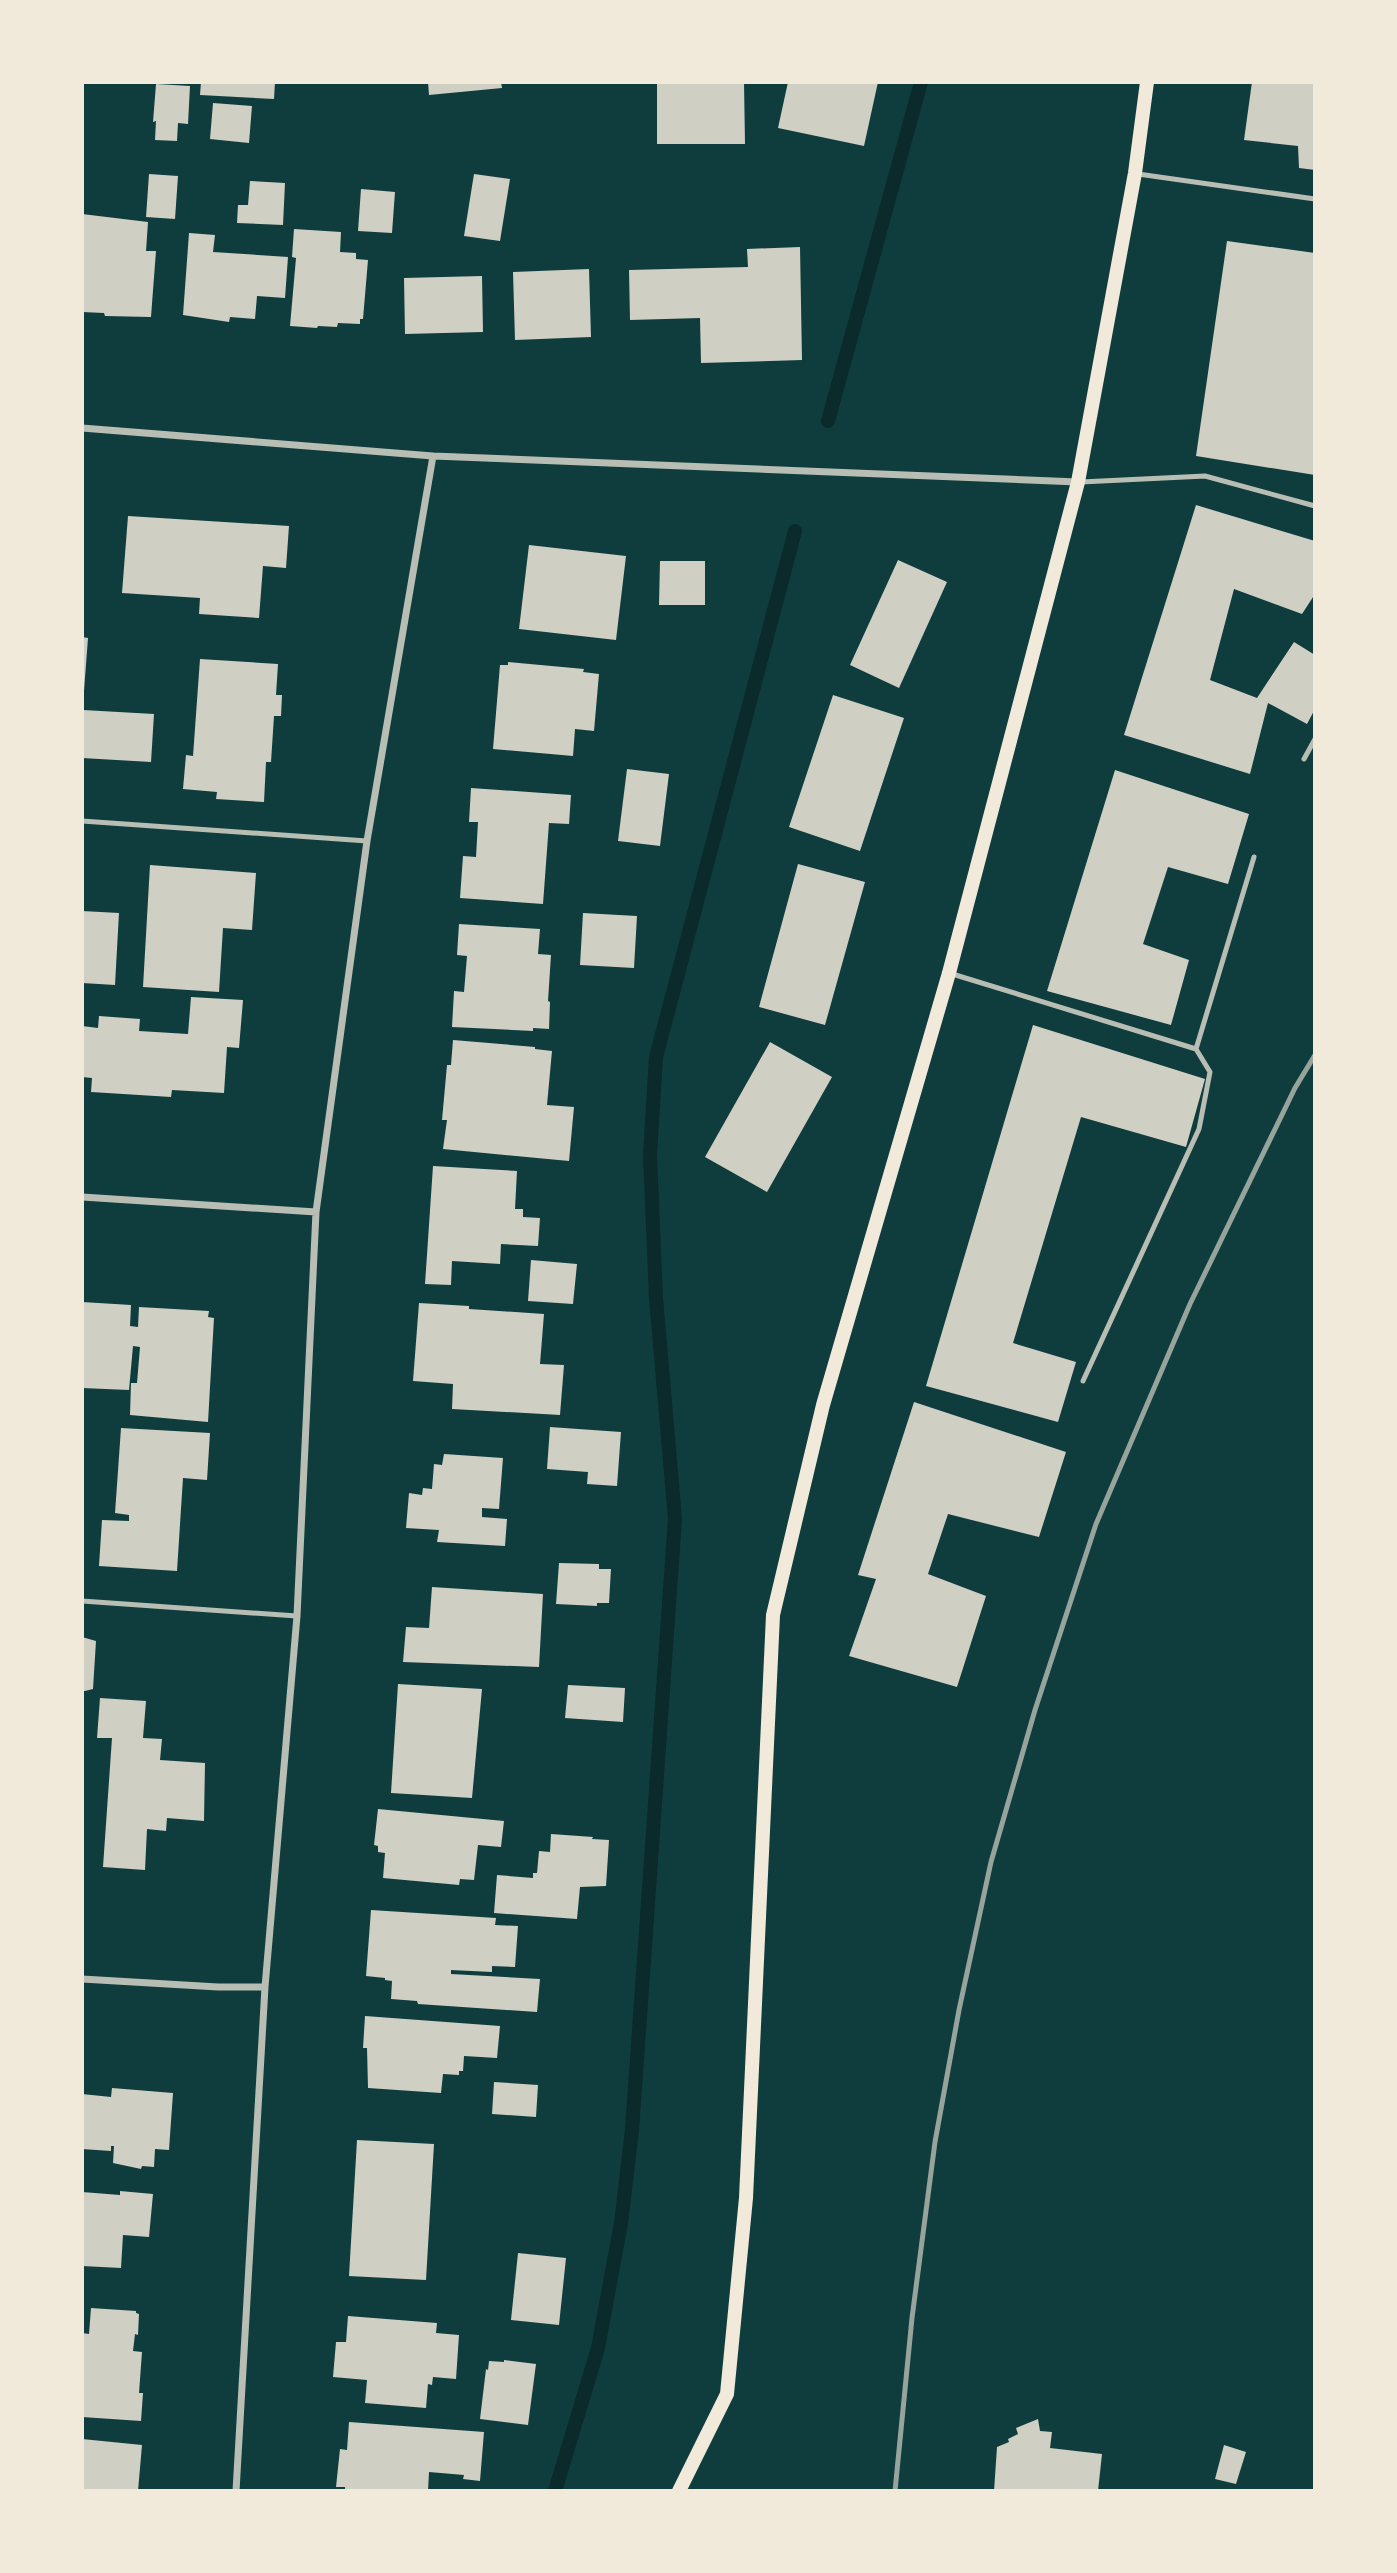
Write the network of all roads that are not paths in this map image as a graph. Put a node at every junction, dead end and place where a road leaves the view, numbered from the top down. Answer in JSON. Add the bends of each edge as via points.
{"nodes":[{"id":1,"x":1147,"y":82,"type":"edge"},
{"id":2,"x":1135,"y":173,"type":"junction"},
{"id":3,"x":1315,"y":199,"type":"edge"},
{"id":4,"x":82,"y":428,"type":"edge"},
{"id":5,"x":433,"y":456,"type":"junction"},
{"id":6,"x":1078,"y":482,"type":"junction"},
{"id":7,"x":1315,"y":506,"type":"edge"},
{"id":8,"x":1315,"y":739,"type":"edge"},
{"id":9,"x":1304,"y":759,"type":"dead end"},
{"id":10,"x":82,"y":821,"type":"edge"},
{"id":11,"x":367,"y":841,"type":"junction"},
{"id":12,"x":1254,"y":857,"type":"dead end"},
{"id":13,"x":949,"y":973,"type":"junction"},
{"id":14,"x":1196,"y":1049,"type":"junction"},
{"id":15,"x":82,"y":1197,"type":"edge"},
{"id":16,"x":316,"y":1212,"type":"junction"},
{"id":17,"x":1083,"y":1381,"type":"dead end"},
{"id":18,"x":82,"y":1601,"type":"edge"},
{"id":19,"x":297,"y":1616,"type":"junction"},
{"id":20,"x":82,"y":1979,"type":"edge"},
{"id":21,"x":265,"y":1987,"type":"junction"},
{"id":22,"x":236,"y":2491,"type":"edge"},
{"id":23,"x":679,"y":2491,"type":"edge"}],
"edges":[{"from":1,"to":2,"type":"main road"},
{"from":2,"to":3,"type":"lane"},
{"from":2,"to":6,"type":"main road"},
{"from":4,"to":5,"type":"street"},
{"from":5,"to":6,"type":"street"},
{"from":5,"to":11,"type":"street"},
{"from":6,"to":7,"type":"lane","via":[[1205,476]]},
{"from":6,"to":13,"type":"main road"},
{"from":8,"to":9,"type":"lane"},
{"from":10,"to":11,"type":"lane"},
{"from":11,"to":16,"type":"street"},
{"from":12,"to":14,"type":"lane"},
{"from":13,"to":14,"type":"lane"},
{"from":13,"to":23,"type":"main road","via":[[823,1405],[773,1615],[746,2198],[727,2394]]},
{"from":14,"to":17,"type":"lane","via":[[1210,1072],[1199,1129]]},
{"from":15,"to":16,"type":"street"},
{"from":16,"to":19,"type":"street"},
{"from":18,"to":19,"type":"lane"},
{"from":19,"to":21,"type":"street"},
{"from":20,"to":21,"type":"street"},
{"from":21,"to":22,"type":"street"}]}
